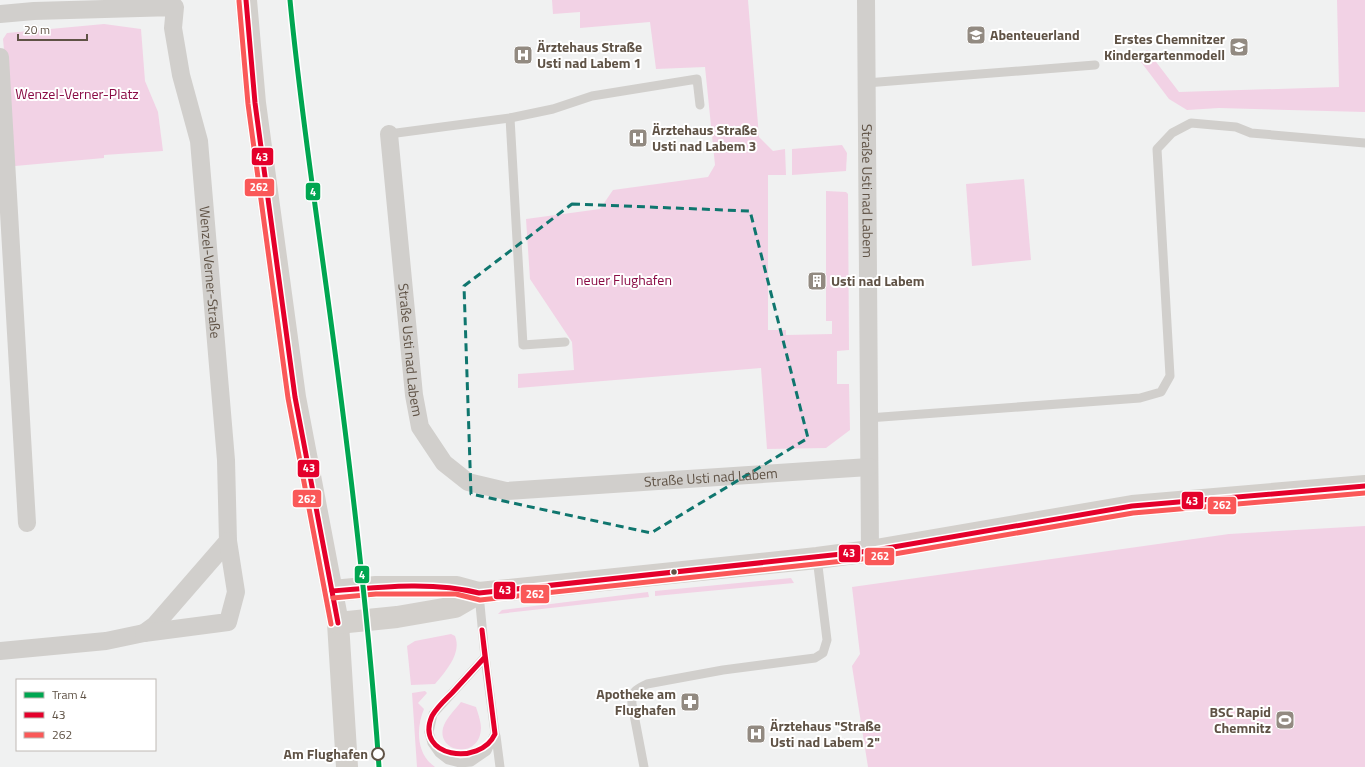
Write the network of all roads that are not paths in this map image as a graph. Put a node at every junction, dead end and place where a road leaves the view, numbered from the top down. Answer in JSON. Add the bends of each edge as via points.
{"nodes":[{"id":1,"x":246,"y":0,"type":"edge"},
{"id":2,"x":866,"y":0,"type":"edge"},
{"id":3,"x":175,"y":3,"type":"edge"},
{"id":4,"x":0,"y":14,"type":"edge"},
{"id":5,"x":0,"y":57,"type":"edge"},
{"id":6,"x":1095,"y":65,"type":"dead end"},
{"id":7,"x":866,"y":83,"type":"junction"},
{"id":8,"x":700,"y":105,"type":"dead end"},
{"id":9,"x":510,"y":118,"type":"junction"},
{"id":10,"x":389,"y":134,"type":"joint"},
{"id":11,"x":1365,"y":143,"type":"edge"},
{"id":12,"x":565,"y":342,"type":"dead end"},
{"id":13,"x":868,"y":418,"type":"junction"},
{"id":14,"x":869,"y":467,"type":"junction"},
{"id":15,"x":1365,"y":486,"type":"edge"},
{"id":16,"x":27,"y":524,"type":"dead end"},
{"id":17,"x":228,"y":541,"type":"junction"},
{"id":18,"x":870,"y":551,"type":"junction"},
{"id":19,"x":817,"y":558,"type":"junction"},
{"id":20,"x":332,"y":591,"type":"junction"},
{"id":21,"x":479,"y":593,"type":"junction"},
{"id":22,"x":338,"y":623,"type":"junction"},
{"id":23,"x":144,"y":633,"type":"junction"},
{"id":24,"x":0,"y":651,"type":"edge"},
{"id":25,"x":485,"y":657,"type":"junction"},
{"id":26,"x":495,"y":733,"type":"junction"},
{"id":27,"x":347,"y":767,"type":"edge"},
{"id":28,"x":500,"y":767,"type":"edge"},
{"id":29,"x":644,"y":767,"type":"edge"}],
"edges":[{"from":1,"to":20,"type":"main road","via":[[255,103],[295,397]]},
{"from":2,"to":7,"type":"street","name":"Straße Usti nad Labem"},
{"from":3,"to":4,"type":"street","name":"Wenzel-Verner-Straße"},
{"from":3,"to":17,"type":"street","name":"Wenzel-Verner-Straße","via":[[173,28],[199,141],[226,460]]},
{"from":5,"to":16,"type":"street"},
{"from":6,"to":7,"type":"lane"},
{"from":7,"to":13,"type":"street","name":"Straße Usti nad Labem"},
{"from":8,"to":9,"type":"lane","name":"Straße Usti nad Labem","via":[[697,79],[592,96],[553,109]]},
{"from":9,"to":10,"type":"lane","name":"Straße Usti nad Labem"},
{"from":9,"to":12,"type":"lane","via":[[523,345]]},
{"from":10,"to":14,"type":"street","name":"Straße Usti nad Labem","via":[[414,395],[420,427],[444,463],[468,482],[506,491]]},
{"from":11,"to":13,"type":"lane","via":[[1251,133],[1236,127],[1191,123],[1172,133],[1157,149],[1170,376],[1161,392],[1140,398]]},
{"from":13,"to":14,"type":"street","name":"Straße Usti nad Labem"},
{"from":14,"to":18,"type":"street","name":"Straße Usti nad Labem"},
{"from":15,"to":18,"type":"main road","via":[[1132,506]]},
{"from":17,"to":23,"type":"street","via":[[155,624]]},
{"from":17,"to":23,"type":"street","name":"Wenzel-Verner-Straße","via":[[236,592],[228,622]]},
{"from":18,"to":19,"type":"main road"},
{"from":19,"to":21,"type":"main road"},
{"from":19,"to":29,"type":"lane","via":[[827,640],[823,652],[815,658],[723,670],[647,684],[636,689],[632,696],[632,704]]},
{"from":20,"to":21,"type":"main road","via":[[376,587],[457,587]]},
{"from":20,"to":22,"type":"main road"},
{"from":21,"to":22,"type":"main road","via":[[455,607],[397,617]]},
{"from":21,"to":25,"type":"lane"},
{"from":22,"to":27,"type":"main road"},
{"from":23,"to":24,"type":"street","name":"Wenzel-Verner-Straße","via":[[106,641]]},
{"from":25,"to":26,"type":"lane"},
{"from":25,"to":26,"type":"lane","via":[[433,714],[430,732],[432,743],[439,753],[448,760],[460,763],[471,762],[487,751]]},
{"from":26,"to":28,"type":"lane"}]}
